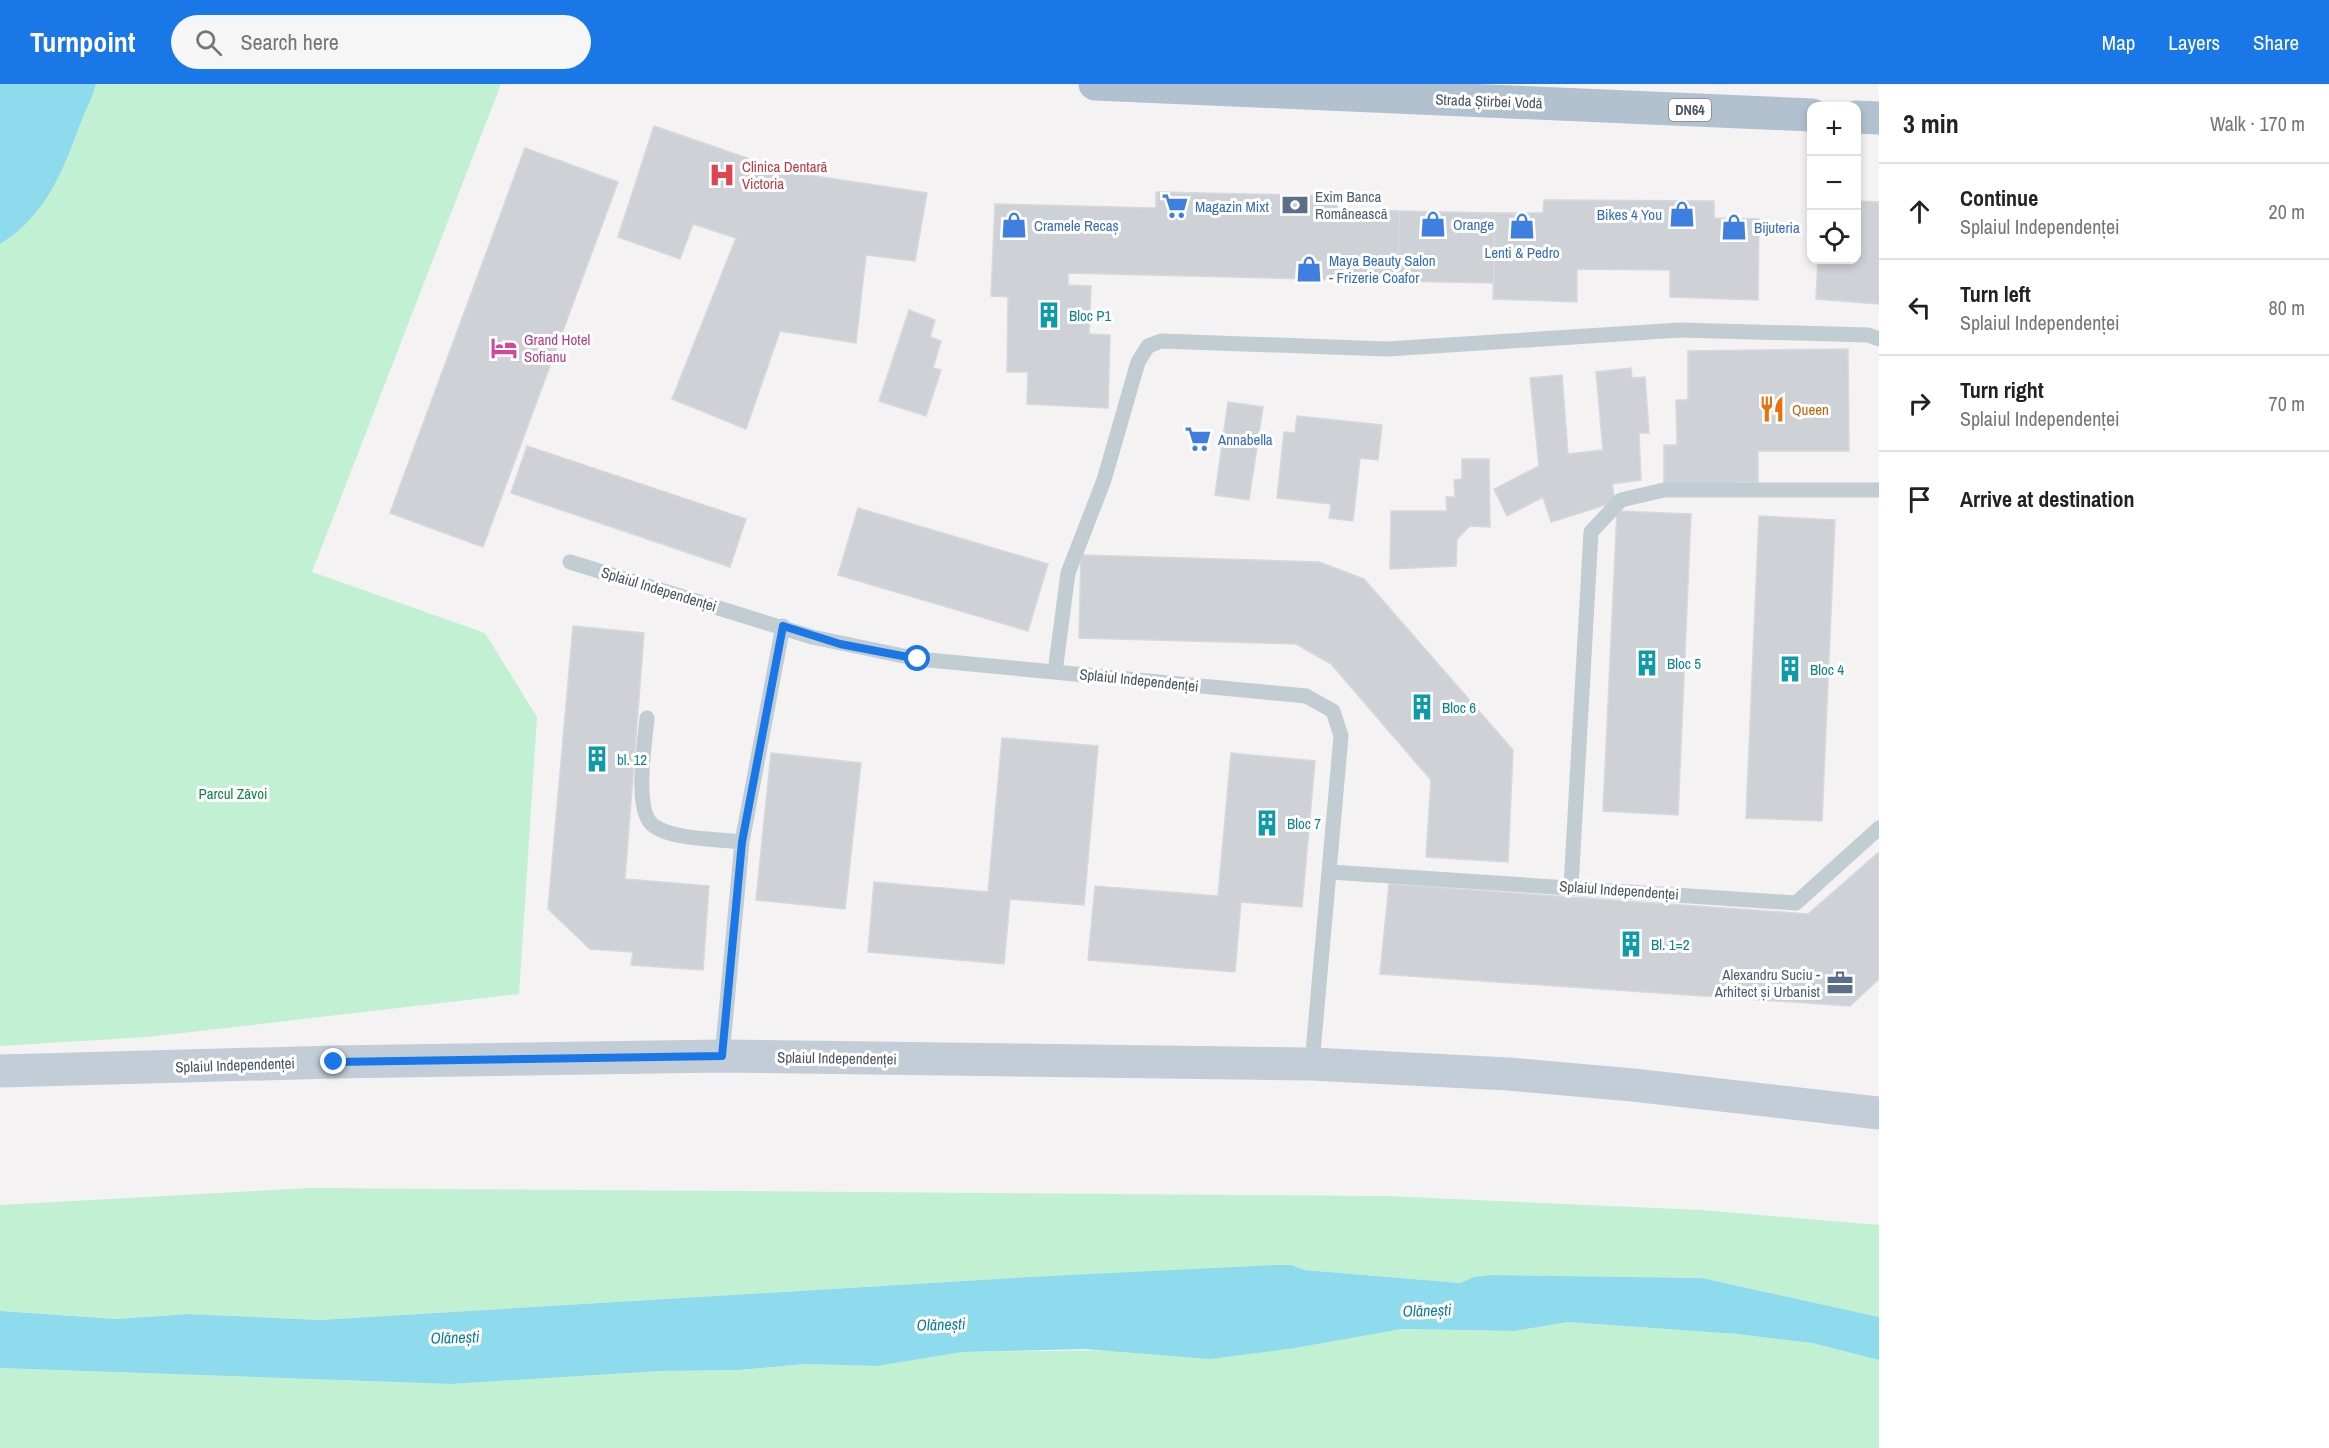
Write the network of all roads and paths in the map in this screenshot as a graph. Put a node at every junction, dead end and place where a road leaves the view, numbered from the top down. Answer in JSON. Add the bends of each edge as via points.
{"nodes":[{"id":1,"x":1095,"y":84,"type":"edge"},
{"id":2,"x":1807,"y":115,"type":"edge"},
{"id":3,"x":1861,"y":117,"type":"edge"},
{"id":4,"x":1879,"y":118,"type":"edge"},
{"id":5,"x":1879,"y":339,"type":"edge"},
{"id":6,"x":1879,"y":490,"type":"edge"},
{"id":7,"x":570,"y":561,"type":"dead end"},
{"id":8,"x":783,"y":626,"type":"junction"},
{"id":9,"x":1055,"y":672,"type":"junction"},
{"id":10,"x":646,"y":718,"type":"dead end"},
{"id":11,"x":1879,"y":828,"type":"edge"},
{"id":12,"x":742,"y":842,"type":"junction"},
{"id":13,"x":1330,"y":872,"type":"junction"},
{"id":14,"x":1571,"y":887,"type":"junction"},
{"id":15,"x":722,"y":1056,"type":"junction"},
{"id":16,"x":1312,"y":1064,"type":"junction"},
{"id":17,"x":0,"y":1071,"type":"edge"},
{"id":18,"x":1879,"y":1113,"type":"edge"}],
"edges":[{"from":1,"to":2,"type":"main road","name":"Strada Știrbei Vodă","number":"DN64"},
{"from":3,"to":4,"type":"main road"},
{"from":5,"to":9,"type":"lane","via":[[1868,335],[1680,330],[1387,349],[1161,341],[1148,346],[1138,362],[1104,480],[1068,573]]},
{"from":6,"to":14,"type":"lane","via":[[1664,490],[1621,500],[1591,532]]},
{"from":7,"to":8,"type":"lane","name":"Splaiul Independenței"},
{"from":8,"to":9,"type":"lane","name":"Splaiul Independenței","via":[[840,644],[918,659]]},
{"from":8,"to":12,"type":"lane"},
{"from":9,"to":13,"type":"lane","name":"Splaiul Independenței","via":[[1306,696],[1333,711],[1341,736]]},
{"from":10,"to":12,"type":"lane","via":[[644,815],[654,826],[673,834]]},
{"from":11,"to":14,"type":"lane","name":"Splaiul Independenței","via":[[1796,903]]},
{"from":12,"to":15,"type":"lane"},
{"from":13,"to":14,"type":"lane","name":"Splaiul Independenței"},
{"from":13,"to":16,"type":"lane","name":"Splaiul Independenței"},
{"from":15,"to":16,"type":"street","name":"Splaiul Independenței"},
{"from":15,"to":17,"type":"street","name":"Splaiul Independenței"},
{"from":16,"to":18,"type":"street","name":"Splaiul Independenței","via":[[1508,1074]]}]}
